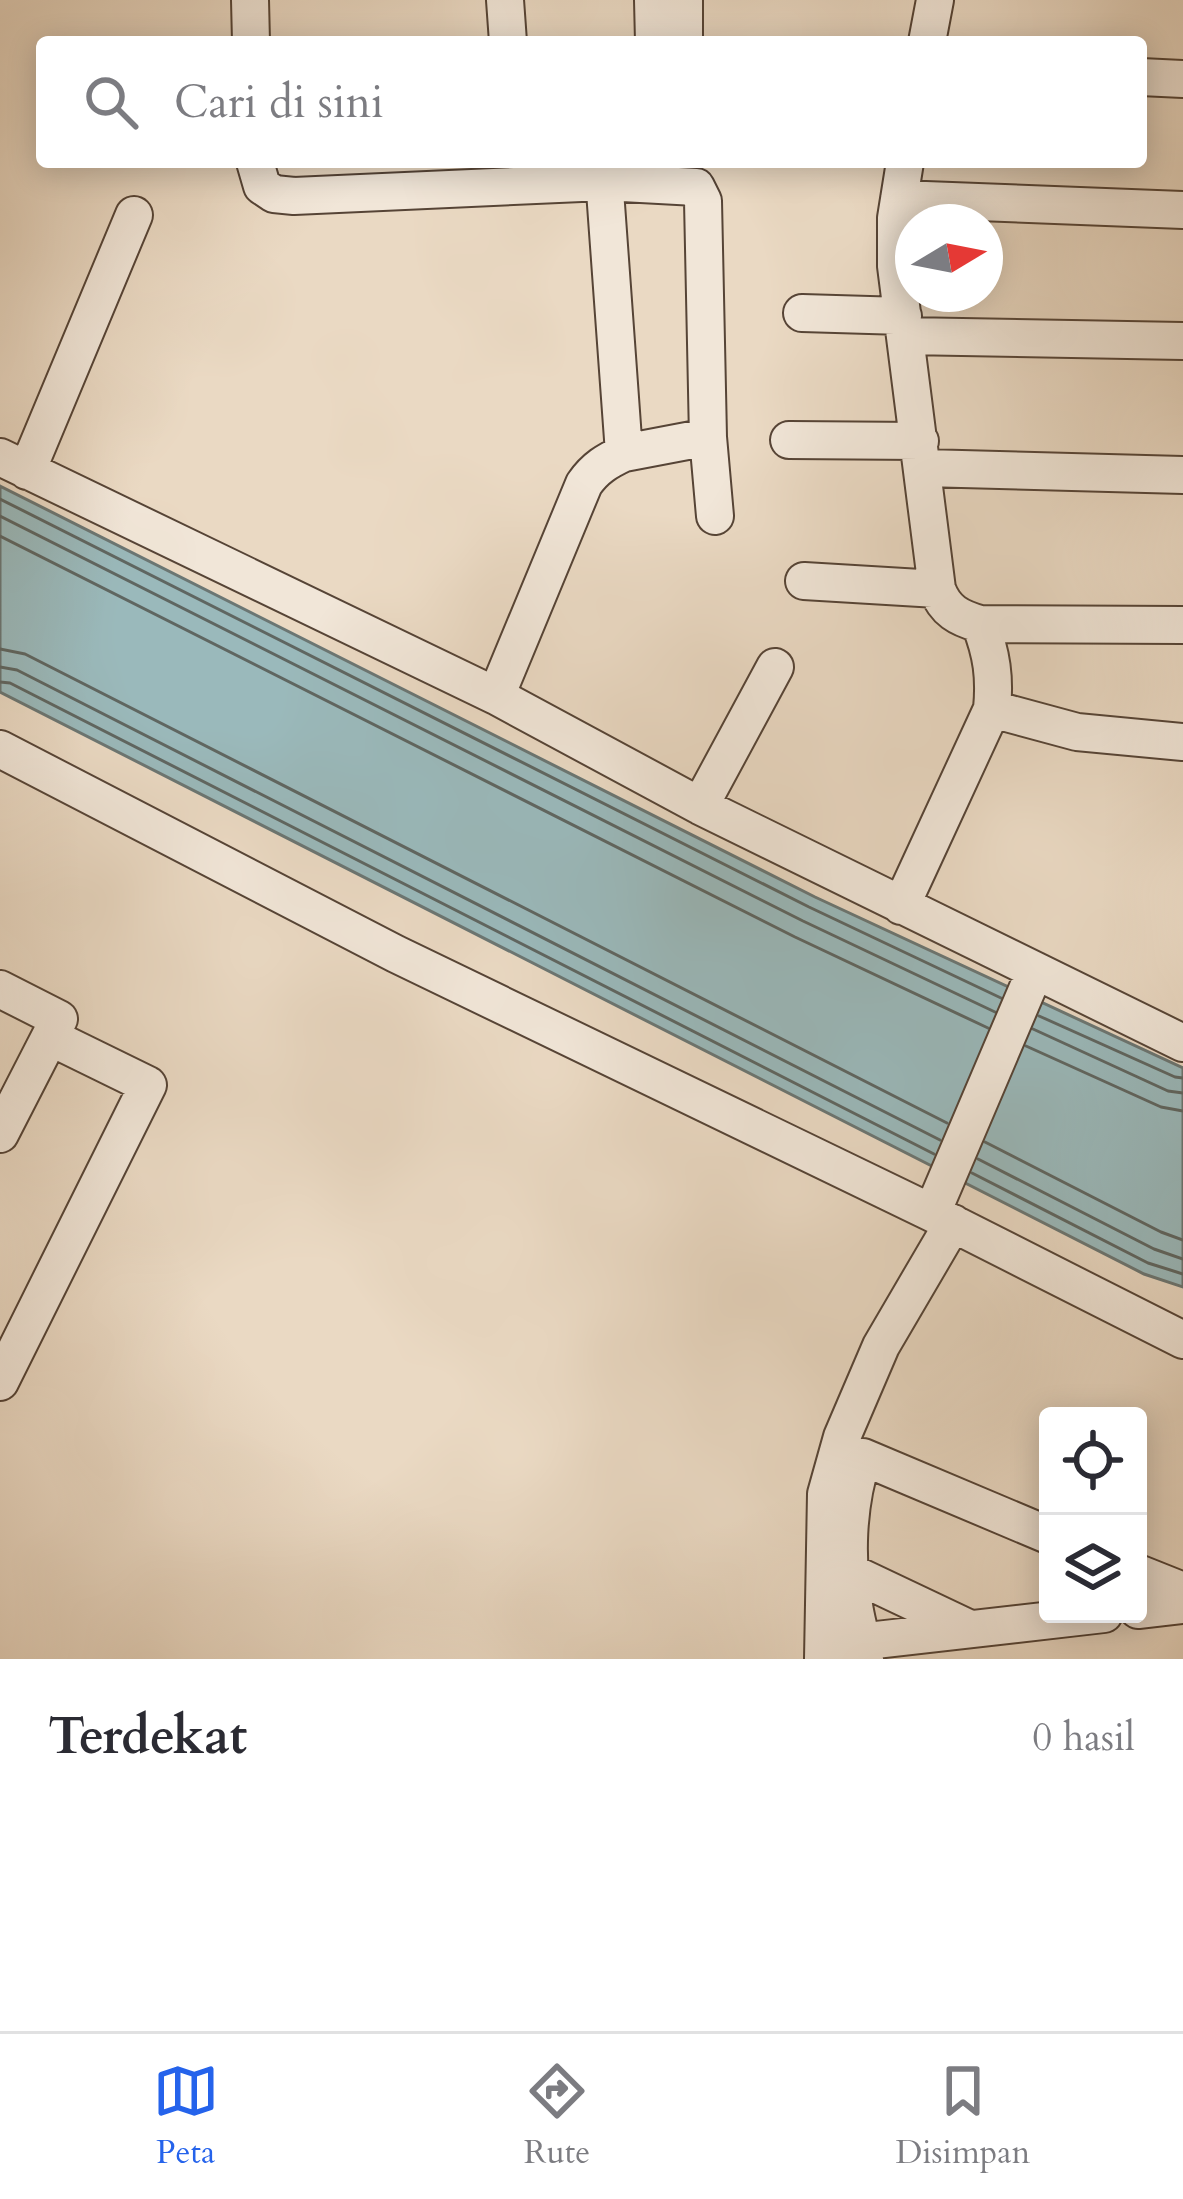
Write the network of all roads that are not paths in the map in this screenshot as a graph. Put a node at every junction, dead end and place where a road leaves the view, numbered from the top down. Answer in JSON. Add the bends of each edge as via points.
{"nodes":[{"id":1,"x":250,"y":0,"type":"edge"},
{"id":2,"x":506,"y":0,"type":"edge"},
{"id":3,"x":653,"y":0,"type":"edge"},
{"id":4,"x":684,"y":0,"type":"edge"},
{"id":5,"x":935,"y":0,"type":"edge"},
{"id":6,"x":251,"y":36,"type":"edge"},
{"id":7,"x":508,"y":36,"type":"edge"},
{"id":8,"x":654,"y":36,"type":"edge"},
{"id":9,"x":685,"y":36,"type":"edge"},
{"id":10,"x":928,"y":36,"type":"edge"},
{"id":11,"x":1147,"y":77,"type":"edge"},
{"id":12,"x":1183,"y":79,"type":"edge"},
{"id":13,"x":257,"y":168,"type":"edge"},
{"id":14,"x":904,"y":168,"type":"edge"},
{"id":15,"x":604,"y":172,"type":"edge"},
{"id":16,"x":899,"y":199,"type":"junction"},
{"id":17,"x":1183,"y":210,"type":"edge"},
{"id":18,"x":134,"y":215,"type":"dead end"},
{"id":19,"x":802,"y":314,"type":"dead end"},
{"id":20,"x":905,"y":326,"type":"junction"},
{"id":21,"x":1183,"y":341,"type":"edge"},
{"id":22,"x":708,"y":437,"type":"junction"},
{"id":23,"x":789,"y":440,"type":"dead end"},
{"id":24,"x":624,"y":454,"type":"junction"},
{"id":25,"x":922,"y":455,"type":"junction"},
{"id":26,"x":14,"y":464,"type":"edge"},
{"id":27,"x":1183,"y":475,"type":"edge"},
{"id":28,"x":715,"y":515,"type":"dead end"},
{"id":29,"x":805,"y":581,"type":"dead end"},
{"id":30,"x":938,"y":589,"type":"junction"},
{"id":31,"x":980,"y":624,"type":"junction"},
{"id":32,"x":1183,"y":625,"type":"edge"},
{"id":33,"x":776,"y":668,"type":"dead end"},
{"id":34,"x":496,"y":696,"type":"junction"},
{"id":35,"x":992,"y":710,"type":"junction"},
{"id":36,"x":1183,"y":742,"type":"edge"},
{"id":37,"x":0,"y":749,"type":"edge"},
{"id":38,"x":700,"y":806,"type":"junction"},
{"id":39,"x":901,"y":906,"type":"junction"},
{"id":40,"x":1035,"y":971,"type":"junction"},
{"id":41,"x":0,"y":989,"type":"edge"},
{"id":42,"x":50,"y":1036,"type":"junction"},
{"id":43,"x":1183,"y":1043,"type":"edge"},
{"id":44,"x":0,"y":1134,"type":"edge"},
{"id":45,"x":942,"y":1218,"type":"junction"},
{"id":46,"x":1183,"y":1340,"type":"edge"},
{"id":47,"x":0,"y":1382,"type":"edge"},
{"id":48,"x":1039,"y":1531,"type":"edge"},
{"id":49,"x":852,"y":1573,"type":"junction"},
{"id":50,"x":1147,"y":1577,"type":"edge"},
{"id":51,"x":1183,"y":1592,"type":"edge"},
{"id":52,"x":1183,"y":1605,"type":"edge"},
{"id":53,"x":1147,"y":1609,"type":"edge"},
{"id":54,"x":1039,"y":1621,"type":"edge"},
{"id":55,"x":969,"y":1629,"type":"junction"},
{"id":56,"x":864,"y":1650,"type":"edge"},
{"id":57,"x":819,"y":1656,"type":"edge"}],
"edges":[{"from":1,"to":6,"type":"street"},
{"from":2,"to":7,"type":"street"},
{"from":3,"to":8,"type":"street"},
{"from":4,"to":9,"type":"street"},
{"from":5,"to":10,"type":"street"},
{"from":11,"to":12,"type":"street"},
{"from":13,"to":15,"type":"street","via":[[262,186],[294,196]]},
{"from":14,"to":16,"type":"street"},
{"from":15,"to":22,"type":"street","via":[[701,192]]},
{"from":15,"to":24,"type":"street"},
{"from":16,"to":17,"type":"street"},
{"from":16,"to":20,"type":"street"},
{"from":18,"to":26,"type":"street"},
{"from":19,"to":20,"type":"street"},
{"from":20,"to":21,"type":"street"},
{"from":20,"to":25,"type":"street"},
{"from":22,"to":24,"type":"street"},
{"from":22,"to":28,"type":"street"},
{"from":23,"to":25,"type":"street"},
{"from":24,"to":34,"type":"street","via":[[584,484]]},
{"from":25,"to":27,"type":"street"},
{"from":25,"to":30,"type":"street"},
{"from":26,"to":34,"type":"street"},
{"from":29,"to":30,"type":"street"},
{"from":30,"to":31,"type":"street","via":[[951,612]]},
{"from":31,"to":32,"type":"street"},
{"from":31,"to":35,"type":"street","via":[[992,652]]},
{"from":33,"to":38,"type":"street"},
{"from":34,"to":38,"type":"street"},
{"from":35,"to":36,"type":"street","via":[[1077,732]]},
{"from":35,"to":39,"type":"street"},
{"from":37,"to":45,"type":"street","via":[[396,954]]},
{"from":38,"to":39,"type":"street"},
{"from":39,"to":40,"type":"street"},
{"from":40,"to":43,"type":"street"},
{"from":40,"to":45,"type":"street"},
{"from":41,"to":42,"type":"street","via":[[59,1019]]},
{"from":42,"to":44,"type":"street"},
{"from":42,"to":47,"type":"street","via":[[148,1085]]},
{"from":45,"to":46,"type":"street"},
{"from":45,"to":57,"type":"street","via":[[842,1437],[826,1494]]},
{"from":48,"to":49,"type":"street","via":[[863,1457],[848,1534]]},
{"from":49,"to":55,"type":"street"},
{"from":49,"to":56,"type":"street"},
{"from":50,"to":51,"type":"street"},
{"from":52,"to":53,"type":"street"},
{"from":54,"to":55,"type":"street"},
{"from":55,"to":56,"type":"street"},
{"from":56,"to":57,"type":"street"}]}
